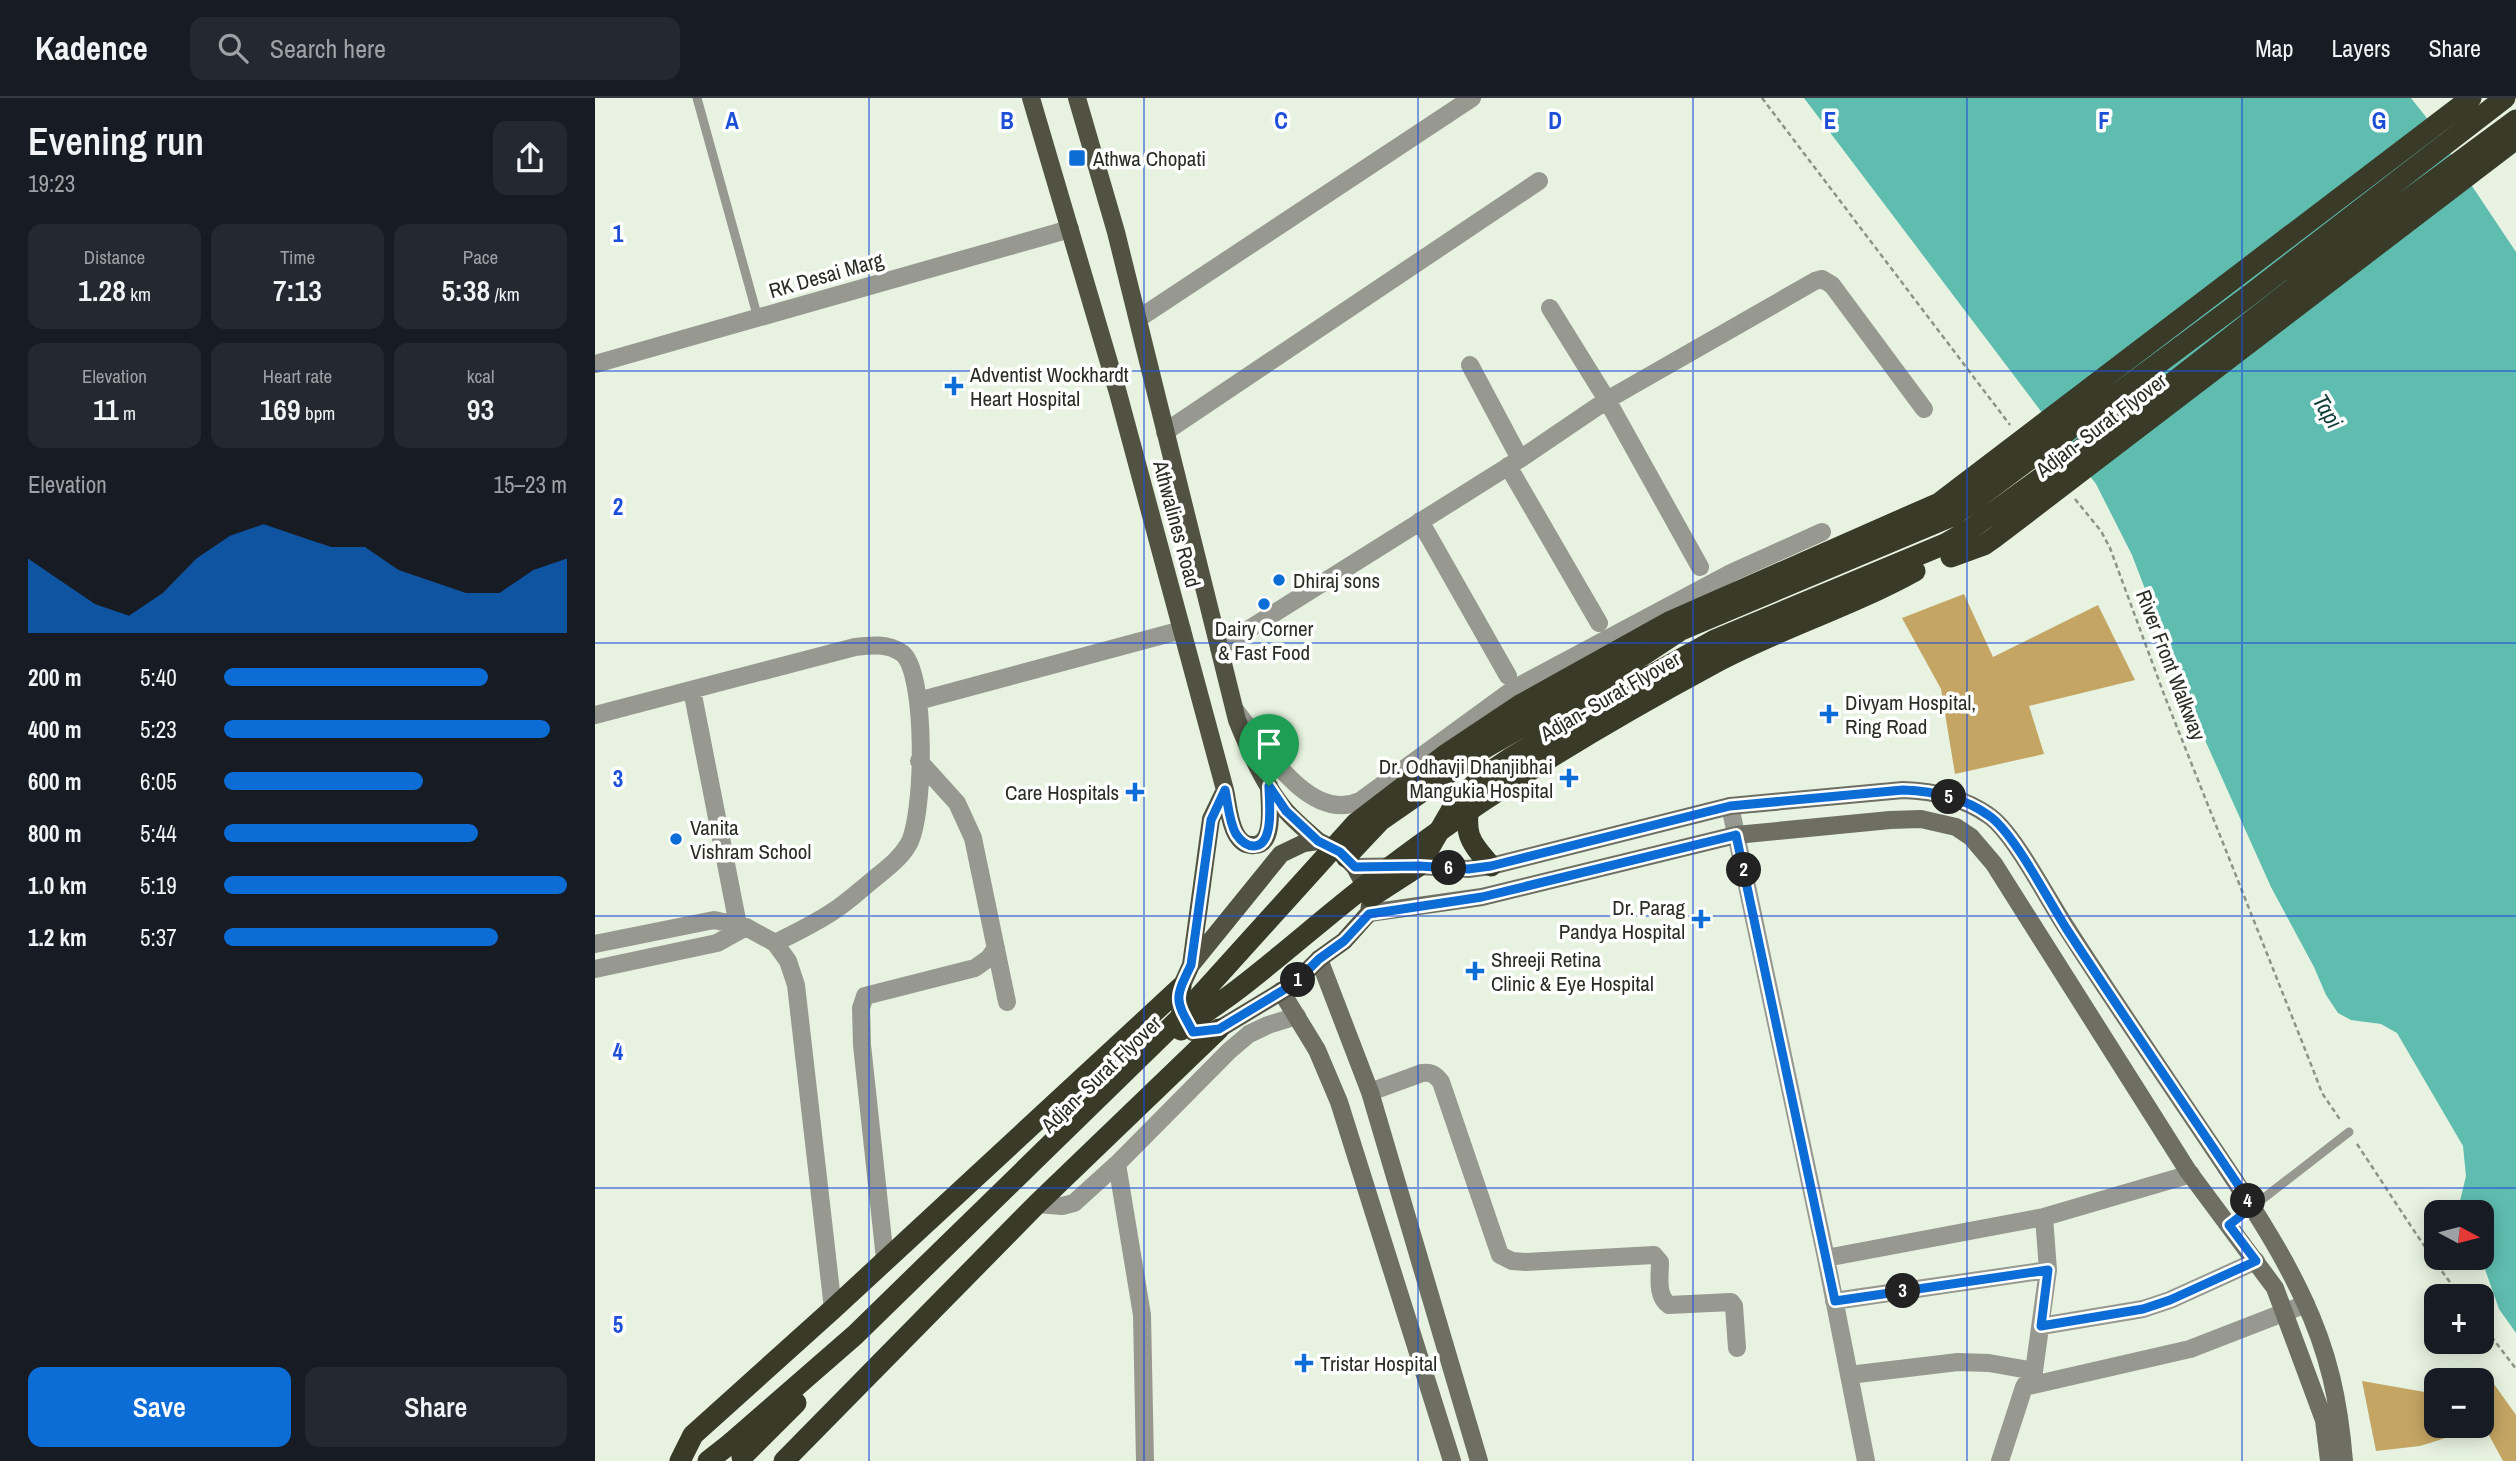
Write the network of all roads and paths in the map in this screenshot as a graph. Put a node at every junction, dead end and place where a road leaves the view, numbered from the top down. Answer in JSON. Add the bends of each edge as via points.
{"nodes":[{"id":1,"x":697,"y":98,"type":"edge"},
{"id":2,"x":1031,"y":98,"type":"edge"},
{"id":3,"x":1077,"y":98,"type":"edge"},
{"id":4,"x":1472,"y":98,"type":"edge"},
{"id":5,"x":1762,"y":98,"type":"edge"},
{"id":6,"x":2471,"y":98,"type":"edge"},
{"id":7,"x":2505,"y":98,"type":"edge"},
{"id":8,"x":2516,"y":120,"type":"edge"},
{"id":9,"x":2516,"y":139,"type":"edge"},
{"id":10,"x":1539,"y":181,"type":"dead end"},
{"id":11,"x":1070,"y":229,"type":"junction"},
{"id":12,"x":1550,"y":307,"type":"dead end"},
{"id":13,"x":758,"y":318,"type":"junction"},
{"id":14,"x":1137,"y":319,"type":"junction"},
{"id":15,"x":595,"y":364,"type":"edge"},
{"id":16,"x":1470,"y":365,"type":"dead end"},
{"id":17,"x":1607,"y":400,"type":"junction"},
{"id":18,"x":1924,"y":409,"type":"dead end"},
{"id":19,"x":1165,"y":432,"type":"junction"},
{"id":20,"x":2017,"y":433,"type":"dead end"},
{"id":21,"x":1514,"y":462,"type":"junction"},
{"id":22,"x":2069,"y":491,"type":"dead end"},
{"id":23,"x":1420,"y":522,"type":"junction"},
{"id":24,"x":1822,"y":532,"type":"dead end"},
{"id":25,"x":1700,"y":567,"type":"dead end"},
{"id":26,"x":1599,"y":623,"type":"dead end"},
{"id":27,"x":1182,"y":630,"type":"junction"},
{"id":28,"x":1219,"y":648,"type":"junction"},
{"id":29,"x":1508,"y":676,"type":"dead end"},
{"id":30,"x":692,"y":690,"type":"junction"},
{"id":31,"x":918,"y":701,"type":"junction"},
{"id":32,"x":1234,"y":709,"type":"junction"},
{"id":33,"x":595,"y":715,"type":"edge"},
{"id":34,"x":919,"y":761,"type":"junction"},
{"id":35,"x":1481,"y":778,"type":"junction"},
{"id":36,"x":1269,"y":786,"type":"junction"},
{"id":37,"x":1225,"y":790,"type":"junction"},
{"id":38,"x":1730,"y":806,"type":"junction"},
{"id":39,"x":1736,"y":835,"type":"junction"},
{"id":40,"x":1318,"y":841,"type":"junction"},
{"id":41,"x":1351,"y":862,"type":"junction"},
{"id":42,"x":1419,"y":866,"type":"junction"},
{"id":43,"x":1491,"y":866,"type":"junction"},
{"id":44,"x":1370,"y":905,"type":"junction"},
{"id":45,"x":742,"y":926,"type":"junction"},
{"id":46,"x":775,"y":943,"type":"junction"},
{"id":47,"x":595,"y":944,"type":"edge"},
{"id":48,"x":996,"y":948,"type":"junction"},
{"id":49,"x":1319,"y":959,"type":"junction"},
{"id":50,"x":1191,"y":965,"type":"junction"},
{"id":51,"x":595,"y":969,"type":"edge"},
{"id":52,"x":1181,"y":987,"type":"junction"},
{"id":53,"x":1282,"y":991,"type":"junction"},
{"id":54,"x":1007,"y":1002,"type":"dead end"},
{"id":55,"x":1297,"y":1016,"type":"junction"},
{"id":56,"x":1219,"y":1029,"type":"junction"},
{"id":57,"x":1370,"y":1092,"type":"junction"},
{"id":58,"x":2349,"y":1132,"type":"junction"},
{"id":59,"x":1117,"y":1164,"type":"junction"},
{"id":60,"x":2191,"y":1174,"type":"junction"},
{"id":61,"x":1037,"y":1204,"type":"junction"},
{"id":62,"x":2252,"y":1207,"type":"junction"},
{"id":63,"x":2044,"y":1217,"type":"junction"},
{"id":64,"x":2229,"y":1225,"type":"junction"},
{"id":65,"x":1826,"y":1258,"type":"junction"},
{"id":66,"x":885,"y":1259,"type":"junction"},
{"id":67,"x":2256,"y":1261,"type":"junction"},
{"id":68,"x":2048,"y":1270,"type":"junction"},
{"id":69,"x":2451,"y":1284,"type":"edge"},
{"id":70,"x":1835,"y":1301,"type":"junction"},
{"id":71,"x":2306,"y":1304,"type":"junction"},
{"id":72,"x":833,"y":1309,"type":"junction"},
{"id":73,"x":2285,"y":1313,"type":"junction"},
{"id":74,"x":2041,"y":1326,"type":"junction"},
{"id":75,"x":2494,"y":1340,"type":"edge"},
{"id":76,"x":1737,"y":1348,"type":"dead end"},
{"id":77,"x":2516,"y":1369,"type":"edge"},
{"id":78,"x":2034,"y":1371,"type":"junction"},
{"id":79,"x":1849,"y":1375,"type":"junction"},
{"id":80,"x":2024,"y":1387,"type":"junction"},
{"id":81,"x":737,"y":1454,"type":"edge"},
{"id":82,"x":680,"y":1461,"type":"edge"},
{"id":83,"x":708,"y":1461,"type":"edge"},
{"id":84,"x":783,"y":1461,"type":"edge"},
{"id":85,"x":1145,"y":1461,"type":"edge"},
{"id":86,"x":1452,"y":1461,"type":"edge"},
{"id":87,"x":1479,"y":1461,"type":"edge"},
{"id":88,"x":1866,"y":1461,"type":"edge"},
{"id":89,"x":2000,"y":1461,"type":"edge"},
{"id":90,"x":2329,"y":1461,"type":"edge"},
{"id":91,"x":2344,"y":1461,"type":"edge"}],
"edges":[{"from":1,"to":13,"type":"lane"},
{"from":2,"to":11,"type":"main road","name":"Athwalines Road"},
{"from":3,"to":14,"type":"main road","name":"Athwalines Road"},
{"from":4,"to":14,"type":"street"},
{"from":5,"to":20,"type":"path"},
{"from":6,"to":81,"type":"highway","name":"Adjan- Surat Flyover","bridge":true,"via":[[1939,503],[1671,621],[1520,705],[1356,823],[1167,1030]]},
{"from":7,"to":41,"type":"highway","bridge":true,"via":[[1952,516],[1681,630],[1485,748],[1380,821]]},
{"from":8,"to":35,"type":"highway","bridge":true,"via":[[2176,380],[1969,530],[1715,640]]},
{"from":9,"to":81,"type":"highway","name":"Adjan- Surat Flyover","bridge":true,"via":[[1984,545],[1915,571],[1715,663],[1505,787],[1387,869],[1183,1029]]},
{"from":10,"to":19,"type":"street"},
{"from":11,"to":13,"type":"street","name":"RK Desai Marg"},
{"from":11,"to":27,"type":"main road","name":"Athwalines Road"},
{"from":12,"to":17,"type":"street"},
{"from":13,"to":15,"type":"street","name":"RK Desai Marg"},
{"from":14,"to":19,"type":"main road","name":"Athwalines Road"},
{"from":16,"to":21,"type":"street"},
{"from":17,"to":18,"type":"street","via":[[1822,279],[1832,285]]},
{"from":17,"to":21,"type":"street"},
{"from":17,"to":25,"type":"street"},
{"from":19,"to":28,"type":"main road","name":"Athwalines Road"},
{"from":21,"to":23,"type":"street"},
{"from":21,"to":26,"type":"street"},
{"from":22,"to":58,"type":"path","name":"River Front Walkway","via":[[2110,548],[2322,1093]]},
{"from":23,"to":28,"type":"street"},
{"from":23,"to":29,"type":"street"},
{"from":24,"to":32,"type":"street","via":[[1731,573],[1515,688],[1350,806],[1312,797],[1292,782]]},
{"from":27,"to":31,"type":"street"},
{"from":27,"to":37,"type":"main road","name":"Athwalines Road"},
{"from":28,"to":32,"type":"main road","name":"Athwalines Road"},
{"from":30,"to":31,"type":"street","via":[[873,645],[902,653],[911,664]]},
{"from":30,"to":33,"type":"street"},
{"from":30,"to":45,"type":"street"},
{"from":31,"to":34,"type":"street"},
{"from":32,"to":36,"type":"main road","name":"Athwalines Road"},
{"from":34,"to":46,"type":"street","via":[[920,799],[909,845],[895,862],[835,910]]},
{"from":34,"to":48,"type":"street","via":[[965,817]]},
{"from":35,"to":42,"type":"highway","via":[[1456,802]]},
{"from":35,"to":43,"type":"highway","via":[[1470,796],[1467,827],[1470,842]]},
{"from":36,"to":37,"type":"main road","name":"Athwalines Road","via":[[1265,840],[1250,846],[1234,831]]},
{"from":36,"to":40,"type":"main road","name":"Athwalines Road","via":[[1286,811]]},
{"from":37,"to":50,"type":"main road","via":[[1211,820]]},
{"from":38,"to":39,"type":"street"},
{"from":38,"to":43,"type":"street"},
{"from":38,"to":62,"type":"street","via":[[1903,790],[1931,791],[1989,815],[2007,834]]},
{"from":39,"to":44,"type":"street","via":[[1482,897]]},
{"from":39,"to":60,"type":"street","via":[[1921,818],[1956,827],[1971,837],[1994,864]]},
{"from":39,"to":65,"type":"street"},
{"from":40,"to":41,"type":"main road","name":"Athwalines Road"},
{"from":40,"to":50,"type":"main road","via":[[1281,854]]},
{"from":41,"to":42,"type":"street"},
{"from":41,"to":44,"type":"main road"},
{"from":42,"to":43,"type":"street"},
{"from":42,"to":44,"type":"highway"},
{"from":44,"to":49,"type":"main road","via":[[1344,941]]},
{"from":45,"to":46,"type":"street"},
{"from":45,"to":47,"type":"street","via":[[714,920]]},
{"from":45,"to":51,"type":"street","via":[[717,943]]},
{"from":46,"to":72,"type":"street","via":[[788,961],[796,985]]},
{"from":48,"to":54,"type":"street"},
{"from":48,"to":66,"type":"street","via":[[975,968],[865,996],[862,1045]]},
{"from":49,"to":53,"type":"main road"},
{"from":49,"to":57,"type":"street"},
{"from":50,"to":52,"type":"main road"},
{"from":52,"to":56,"type":"main road","via":[[1177,1003],[1193,1032]]},
{"from":52,"to":66,"type":"highway"},
{"from":53,"to":55,"type":"street"},
{"from":53,"to":56,"type":"main road"},
{"from":55,"to":59,"type":"street","via":[[1249,1034]]},
{"from":55,"to":86,"type":"street","via":[[1339,1102]]},
{"from":56,"to":61,"type":"highway"},
{"from":57,"to":76,"type":"street","via":[[1422,1073],[1436,1075],[1500,1255],[1526,1262],[1654,1255],[1660,1262],[1664,1302],[1731,1302]]},
{"from":57,"to":87,"type":"street"},
{"from":58,"to":62,"type":"lane"},
{"from":58,"to":69,"type":"path","name":"River Front Walkway"},
{"from":59,"to":61,"type":"street","via":[[1075,1203]]},
{"from":59,"to":85,"type":"street","via":[[1142,1315]]},
{"from":60,"to":63,"type":"street"},
{"from":60,"to":64,"type":"street"},
{"from":61,"to":84,"type":"highway"},
{"from":62,"to":64,"type":"lane"},
{"from":62,"to":71,"type":"street"},
{"from":63,"to":65,"type":"street"},
{"from":63,"to":68,"type":"street"},
{"from":64,"to":67,"type":"street"},
{"from":65,"to":70,"type":"street"},
{"from":66,"to":72,"type":"highway"},
{"from":67,"to":73,"type":"street"},
{"from":67,"to":74,"type":"street","via":[[2143,1309]]},
{"from":68,"to":70,"type":"street"},
{"from":68,"to":74,"type":"street"},
{"from":70,"to":79,"type":"street"},
{"from":71,"to":73,"type":"street"},
{"from":71,"to":91,"type":"street","via":[[2326,1354],[2340,1414]]},
{"from":72,"to":82,"type":"highway","via":[[693,1435]]},
{"from":73,"to":80,"type":"street","via":[[2190,1349]]},
{"from":73,"to":90,"type":"street","via":[[2324,1420]]},
{"from":74,"to":78,"type":"street"},
{"from":75,"to":77,"type":"path"},
{"from":78,"to":79,"type":"street","via":[[1958,1362]]},
{"from":78,"to":80,"type":"street"},
{"from":79,"to":88,"type":"street"},
{"from":80,"to":89,"type":"street"},
{"from":81,"to":83,"type":"highway"}]}
